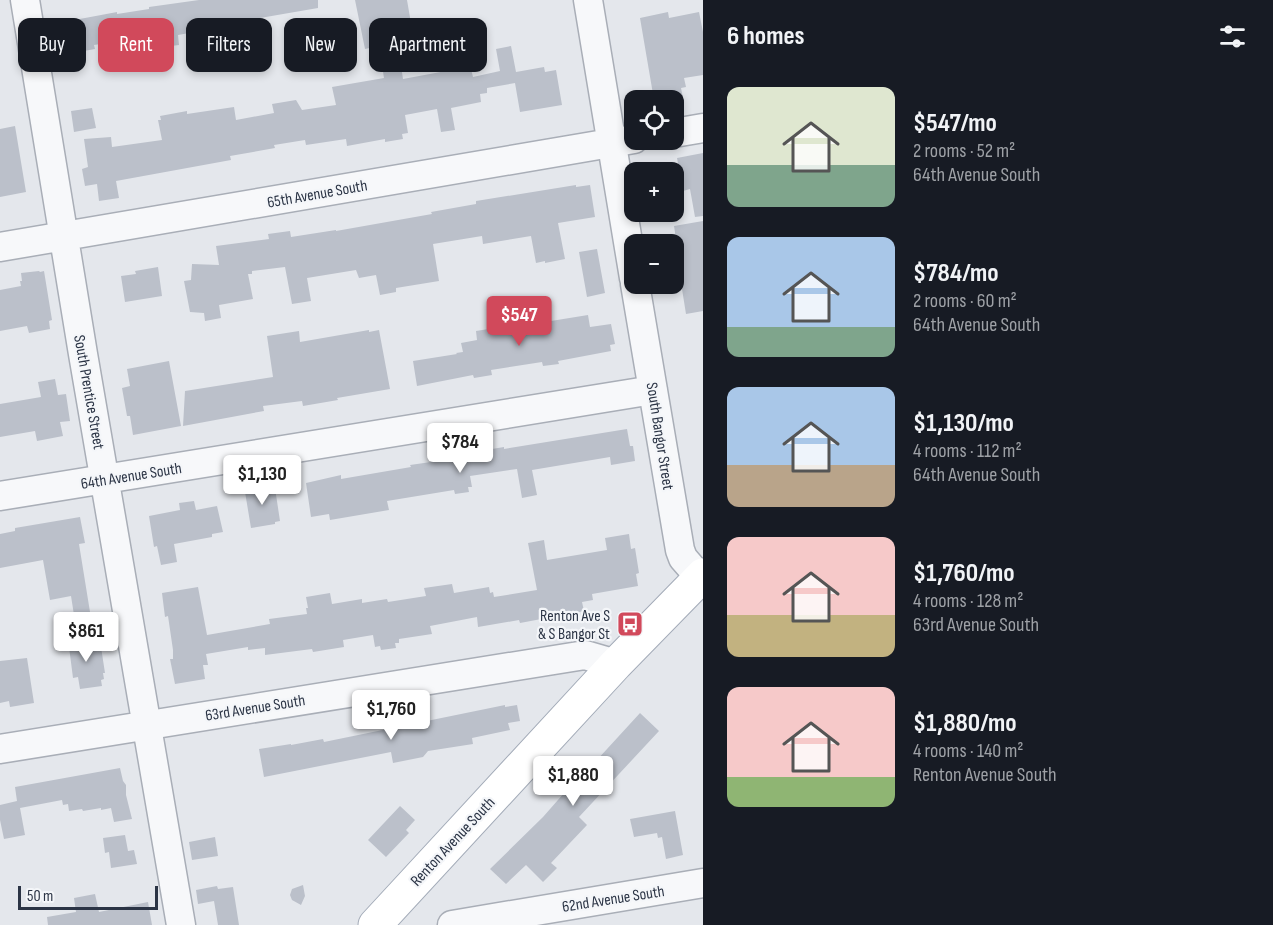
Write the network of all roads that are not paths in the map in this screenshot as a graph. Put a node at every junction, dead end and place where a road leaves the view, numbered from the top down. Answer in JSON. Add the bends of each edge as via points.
{"nodes":[{"id":1,"x":25,"y":0,"type":"edge"},
{"id":2,"x":588,"y":0,"type":"edge"},
{"id":3,"x":703,"y":128,"type":"edge"},
{"id":4,"x":684,"y":131,"type":"edge"},
{"id":5,"x":623,"y":141,"type":"edge"},
{"id":6,"x":630,"y":234,"type":"edge"},
{"id":7,"x":63,"y":236,"type":"junction"},
{"id":8,"x":0,"y":247,"type":"edge"},
{"id":9,"x":637,"y":294,"type":"edge"},
{"id":10,"x":653,"y":390,"type":"junction"},
{"id":11,"x":104,"y":479,"type":"junction"},
{"id":12,"x":0,"y":496,"type":"edge"},
{"id":13,"x":702,"y":578,"type":"edge"},
{"id":14,"x":616,"y":664,"type":"junction"},
{"id":15,"x":146,"y":724,"type":"junction"},
{"id":16,"x":0,"y":749,"type":"edge"},
{"id":17,"x":703,"y":883,"type":"edge"},
{"id":18,"x":387,"y":921,"type":"edge"},
{"id":19,"x":181,"y":925,"type":"edge"},
{"id":20,"x":452,"y":925,"type":"edge"}],
"edges":[{"from":1,"to":7,"type":"street","name":"South Prentice Street"},
{"from":2,"to":5,"type":"street"},
{"from":3,"to":4,"type":"street"},
{"from":5,"to":6,"type":"street"},
{"from":5,"to":7,"type":"street","name":"65th Avenue South"},
{"from":7,"to":8,"type":"street","name":"65th Avenue South"},
{"from":7,"to":11,"type":"street","name":"South Prentice Street"},
{"from":9,"to":10,"type":"street","name":"South Bangor Street"},
{"from":10,"to":11,"type":"street","name":"64th Avenue South"},
{"from":10,"to":13,"type":"street","name":"South Bangor Street","via":[[680,550]]},
{"from":11,"to":12,"type":"street","name":"64th Avenue South"},
{"from":11,"to":15,"type":"street","name":"South Prentice Street"},
{"from":13,"to":14,"type":"main road","name":"Renton Avenue South"},
{"from":14,"to":15,"type":"street","name":"63rd Avenue South","via":[[585,655]]},
{"from":14,"to":18,"type":"main road","name":"Renton Avenue South"},
{"from":15,"to":16,"type":"street","name":"63rd Avenue South"},
{"from":15,"to":19,"type":"street","name":"South Prentice Street"},
{"from":17,"to":20,"type":"street","name":"62nd Avenue South"}]}
